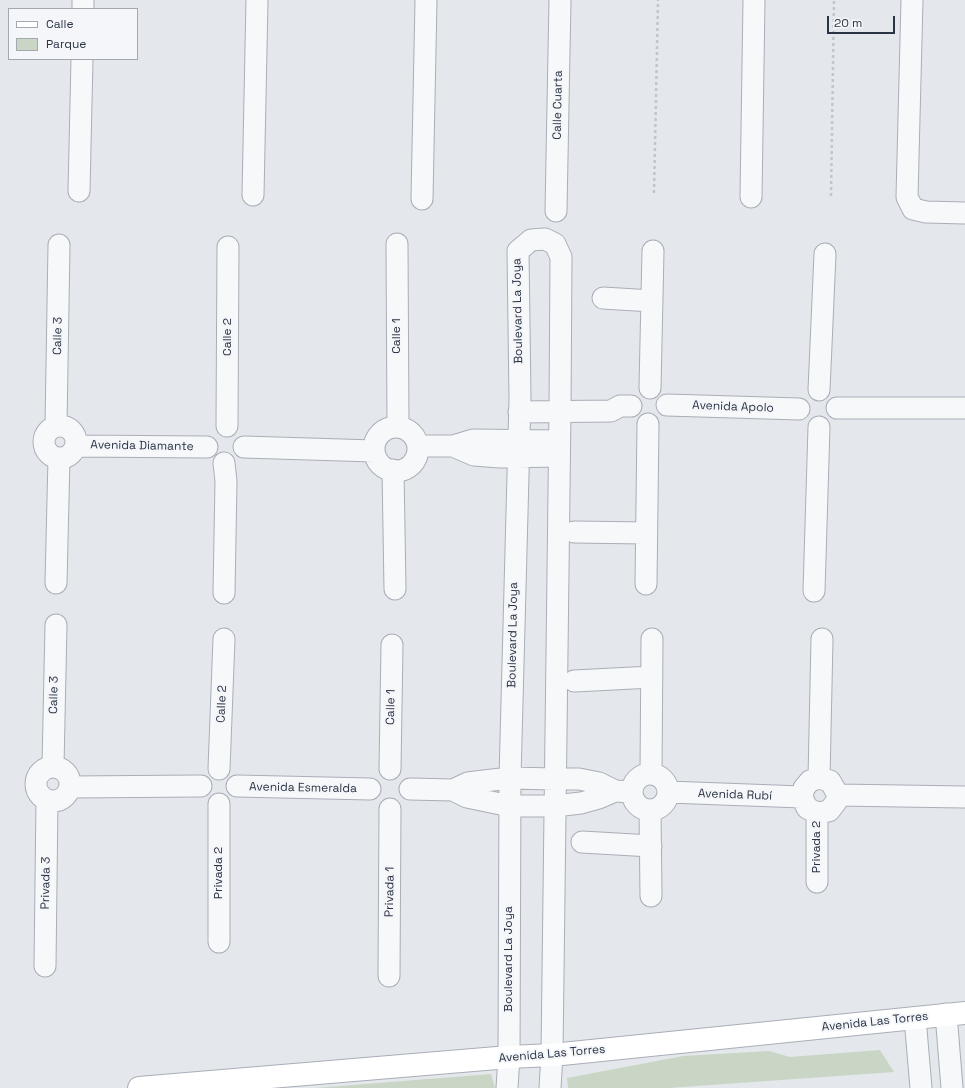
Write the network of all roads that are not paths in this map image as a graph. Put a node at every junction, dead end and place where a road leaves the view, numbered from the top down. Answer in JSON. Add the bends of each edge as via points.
{"nodes":[{"id":1,"x":257,"y":0,"type":"edge"},
{"id":2,"x":426,"y":0,"type":"edge"},
{"id":3,"x":560,"y":0,"type":"edge"},
{"id":4,"x":754,"y":0,"type":"edge"},
{"id":5,"x":912,"y":0,"type":"edge"},
{"id":6,"x":82,"y":60,"type":"edge"},
{"id":7,"x":79,"y":191,"type":"dead end"},
{"id":8,"x":253,"y":195,"type":"dead end"},
{"id":9,"x":751,"y":198,"type":"dead end"},
{"id":10,"x":422,"y":200,"type":"dead end"},
{"id":11,"x":556,"y":211,"type":"dead end"},
{"id":12,"x":965,"y":213,"type":"edge"},
{"id":13,"x":397,"y":244,"type":"dead end"},
{"id":14,"x":59,"y":245,"type":"dead end"},
{"id":15,"x":228,"y":247,"type":"dead end"},
{"id":16,"x":654,"y":251,"type":"dead end"},
{"id":17,"x":825,"y":254,"type":"dead end"},
{"id":18,"x":603,"y":298,"type":"dead end"},
{"id":19,"x":652,"y":301,"type":"junction"},
{"id":20,"x":650,"y":388,"type":"junction"},
{"id":21,"x":819,"y":390,"type":"junction"},
{"id":22,"x":560,"y":404,"type":"junction"},
{"id":23,"x":519,"y":405,"type":"junction"},
{"id":24,"x":667,"y":405,"type":"junction"},
{"id":25,"x":626,"y":406,"type":"junction"},
{"id":26,"x":837,"y":408,"type":"junction"},
{"id":27,"x":965,"y":408,"type":"edge"},
{"id":28,"x":799,"y":409,"type":"junction"},
{"id":29,"x":648,"y":424,"type":"junction"},
{"id":30,"x":56,"y":426,"type":"junction"},
{"id":31,"x":227,"y":426,"type":"junction"},
{"id":32,"x":398,"y":427,"type":"junction"},
{"id":33,"x":819,"y":428,"type":"junction"},
{"id":34,"x":76,"y":446,"type":"junction"},
{"id":35,"x":418,"y":446,"type":"junction"},
{"id":36,"x":207,"y":447,"type":"junction"},
{"id":37,"x":244,"y":448,"type":"junction"},
{"id":38,"x":518,"y":449,"type":"junction"},
{"id":39,"x":559,"y":449,"type":"junction"},
{"id":40,"x":374,"y":451,"type":"junction"},
{"id":41,"x":59,"y":458,"type":"junction"},
{"id":42,"x":224,"y":463,"type":"junction"},
{"id":43,"x":394,"y":470,"type":"junction"},
{"id":44,"x":574,"y":532,"type":"dead end"},
{"id":45,"x":646,"y":533,"type":"junction"},
{"id":46,"x":56,"y":583,"type":"dead end"},
{"id":47,"x":646,"y":584,"type":"dead end"},
{"id":48,"x":395,"y":589,"type":"dead end"},
{"id":49,"x":814,"y":591,"type":"dead end"},
{"id":50,"x":224,"y":593,"type":"dead end"},
{"id":51,"x":56,"y":624,"type":"dead end"},
{"id":52,"x":224,"y":639,"type":"dead end"},
{"id":53,"x":652,"y":639,"type":"dead end"},
{"id":54,"x":822,"y":639,"type":"dead end"},
{"id":55,"x":392,"y":645,"type":"dead end"},
{"id":56,"x":652,"y":677,"type":"junction"},
{"id":57,"x":574,"y":681,"type":"dead end"},
{"id":58,"x":53,"y":766,"type":"junction"},
{"id":59,"x":219,"y":769,"type":"junction"},
{"id":60,"x":390,"y":769,"type":"junction"},
{"id":61,"x":651,"y":774,"type":"junction"},
{"id":62,"x":510,"y":778,"type":"junction"},
{"id":63,"x":820,"y":778,"type":"junction"},
{"id":64,"x":555,"y":779,"type":"junction"},
{"id":65,"x":201,"y":786,"type":"junction"},
{"id":66,"x":237,"y":786,"type":"junction"},
{"id":67,"x":71,"y":787,"type":"junction"},
{"id":68,"x":370,"y":789,"type":"junction"},
{"id":69,"x":410,"y":789,"type":"junction"},
{"id":70,"x":453,"y":790,"type":"junction"},
{"id":71,"x":623,"y":792,"type":"junction"},
{"id":72,"x":668,"y":792,"type":"junction"},
{"id":73,"x":838,"y":795,"type":"junction"},
{"id":74,"x":802,"y":797,"type":"junction"},
{"id":75,"x":965,"y":797,"type":"edge"},
{"id":76,"x":47,"y":800,"type":"junction"},
{"id":77,"x":219,"y":804,"type":"junction"},
{"id":78,"x":510,"y":806,"type":"junction"},
{"id":79,"x":555,"y":806,"type":"junction"},
{"id":80,"x":390,"y":809,"type":"junction"},
{"id":81,"x":650,"y":810,"type":"junction"},
{"id":82,"x":817,"y":813,"type":"junction"},
{"id":83,"x":582,"y":842,"type":"dead end"},
{"id":84,"x":651,"y":846,"type":"junction"},
{"id":85,"x":817,"y":882,"type":"dead end"},
{"id":86,"x":651,"y":896,"type":"dead end"},
{"id":87,"x":220,"y":942,"type":"dead end"},
{"id":88,"x":45,"y":966,"type":"dead end"},
{"id":89,"x":389,"y":976,"type":"dead end"},
{"id":90,"x":956,"y":1014,"type":"edge"},
{"id":91,"x":915,"y":1018,"type":"junction"},
{"id":92,"x":552,"y":1055,"type":"junction"},
{"id":93,"x":509,"y":1057,"type":"junction"},
{"id":94,"x":139,"y":1088,"type":"edge"},
{"id":95,"x":507,"y":1088,"type":"edge"},
{"id":96,"x":550,"y":1088,"type":"edge"},
{"id":97,"x":921,"y":1088,"type":"edge"},
{"id":98,"x":952,"y":1088,"type":"edge"}],
"edges":[{"from":1,"to":8,"type":"street"},
{"from":2,"to":10,"type":"street"},
{"from":3,"to":11,"type":"street","name":"Calle Cuarta"},
{"from":4,"to":9,"type":"street"},
{"from":5,"to":12,"type":"street","via":[[907,197],[913,209]]},
{"from":6,"to":7,"type":"street"},
{"from":13,"to":32,"type":"street","name":"Calle 1"},
{"from":14,"to":30,"type":"street","name":"Calle 3"},
{"from":15,"to":31,"type":"street","name":"Calle 2"},
{"from":16,"to":19,"type":"street"},
{"from":17,"to":21,"type":"street"},
{"from":18,"to":19,"type":"street"},
{"from":19,"to":20,"type":"street"},
{"from":20,"to":24,"type":"street","via":[[662,393]]},
{"from":20,"to":25,"type":"street","via":[[640,390]]},
{"from":21,"to":26,"type":"street","via":[[828,393],[834,399]]},
{"from":21,"to":28,"type":"street","via":[[805,395]]},
{"from":22,"to":23,"type":"street"},
{"from":22,"to":23,"type":"street","name":"Boulevard La Joya","via":[[560,257],[555,244],[544,238],[531,240],[518,251]]},
{"from":22,"to":25,"type":"street","via":[[587,397],[612,400]]},
{"from":22,"to":39,"type":"street","name":"Boulevard La Joya"},
{"from":23,"to":38,"type":"street","name":"Boulevard La Joya"},
{"from":24,"to":28,"type":"street","name":"Avenida Apolo"},
{"from":24,"to":29,"type":"street","via":[[665,415],[658,422]]},
{"from":25,"to":29,"type":"street","via":[[636,418]]},
{"from":26,"to":27,"type":"street"},
{"from":26,"to":33,"type":"street","via":[[835,417],[828,425]]},
{"from":28,"to":33,"type":"street","via":[[802,418],[809,425]]},
{"from":29,"to":45,"type":"street"},
{"from":30,"to":34,"type":"street","via":[[65,426],[72,430],[76,437]]},
{"from":30,"to":41,"type":"street","via":[[49,430],[45,446],[49,453]]},
{"from":31,"to":36,"type":"street","via":[[219,427],[212,432]]},
{"from":31,"to":37,"type":"street","via":[[241,434]]},
{"from":32,"to":35,"type":"street","via":[[407,430]]},
{"from":32,"to":40,"type":"street","via":[[388,428],[380,433]]},
{"from":33,"to":49,"type":"street"},
{"from":34,"to":36,"type":"street","name":"Avenida Diamante"},
{"from":34,"to":41,"type":"street","via":[[72,453]]},
{"from":35,"to":38,"type":"street","via":[[453,446],[473,440]]},
{"from":35,"to":43,"type":"street","via":[[412,464]]},
{"from":36,"to":42,"type":"street","via":[[216,461]]},
{"from":37,"to":40,"type":"street"},
{"from":37,"to":42,"type":"street","via":[[239,457],[232,462]]},
{"from":38,"to":39,"type":"street"},
{"from":38,"to":62,"type":"street","name":"Boulevard La Joya"},
{"from":39,"to":64,"type":"street","name":"Boulevard La Joya"},
{"from":40,"to":43,"type":"street","via":[[377,460],[384,467]]},
{"from":41,"to":46,"type":"street"},
{"from":42,"to":50,"type":"street"},
{"from":43,"to":48,"type":"street"},
{"from":44,"to":45,"type":"street"},
{"from":45,"to":47,"type":"street"},
{"from":51,"to":58,"type":"street","name":"Calle 3"},
{"from":52,"to":59,"type":"street","name":"Calle 2"},
{"from":53,"to":56,"type":"street"},
{"from":54,"to":63,"type":"street"},
{"from":55,"to":60,"type":"street","name":"Calle 1"},
{"from":56,"to":57,"type":"street"},
{"from":56,"to":61,"type":"street"},
{"from":58,"to":67,"type":"street","via":[[66,772]]},
{"from":58,"to":76,"type":"street","via":[[39,774],[37,782],[37,789]]},
{"from":59,"to":65,"type":"street","via":[[210,771],[204,777]]},
{"from":59,"to":66,"type":"street","via":[[228,771],[234,777]]},
{"from":60,"to":68,"type":"street","via":[[380,772]]},
{"from":60,"to":69,"type":"street","via":[[400,772],[407,779]]},
{"from":61,"to":71,"type":"street","via":[[644,775]]},
{"from":61,"to":72,"type":"street","via":[[665,782]]},
{"from":62,"to":64,"type":"street"},
{"from":62,"to":70,"type":"street","via":[[468,783]]},
{"from":62,"to":78,"type":"street","name":"Boulevard La Joya"},
{"from":63,"to":73,"type":"street","via":[[830,781]]},
{"from":63,"to":74,"type":"street","via":[[810,781],[804,788]]},
{"from":64,"to":71,"type":"street","via":[[579,779]]},
{"from":64,"to":79,"type":"street","name":"Boulevard La Joya"},
{"from":65,"to":67,"type":"street"},
{"from":65,"to":77,"type":"street","via":[[210,802]]},
{"from":66,"to":68,"type":"street","name":"Avenida Esmeralda"},
{"from":66,"to":77,"type":"street","via":[[228,802]]},
{"from":67,"to":76,"type":"street","via":[[62,799]]},
{"from":68,"to":80,"type":"street","via":[[373,799],[380,806]]},
{"from":69,"to":70,"type":"street"},
{"from":69,"to":80,"type":"street","via":[[408,799],[400,806]]},
{"from":70,"to":78,"type":"street","via":[[467,797]]},
{"from":71,"to":79,"type":"street","via":[[580,803]]},
{"from":71,"to":81,"type":"street","via":[[635,803]]},
{"from":72,"to":74,"type":"street","name":"Avenida Rubí"},
{"from":72,"to":81,"type":"street","via":[[665,803],[656,810]]},
{"from":73,"to":75,"type":"street"},
{"from":73,"to":82,"type":"street","via":[[829,811]]},
{"from":74,"to":82,"type":"street","via":[[807,808]]},
{"from":76,"to":88,"type":"street","name":"Privada 3"},
{"from":77,"to":87,"type":"street","name":"Privada 2"},
{"from":78,"to":79,"type":"street"},
{"from":78,"to":93,"type":"street","name":"Boulevard La Joya"},
{"from":79,"to":92,"type":"street","name":"Boulevard La Joya"},
{"from":80,"to":89,"type":"street","name":"Privada 1"},
{"from":81,"to":84,"type":"street"},
{"from":82,"to":85,"type":"street","name":"Privada 2"},
{"from":83,"to":84,"type":"street"},
{"from":84,"to":86,"type":"street"},
{"from":90,"to":91,"type":"street","name":"Avenida Las Torres"},
{"from":90,"to":98,"type":"street"},
{"from":91,"to":92,"type":"street","name":"Avenida Las Torres"},
{"from":91,"to":97,"type":"street"},
{"from":92,"to":93,"type":"street","name":"Avenida Las Torres"},
{"from":92,"to":96,"type":"street","name":"Boulevard La Joya"},
{"from":93,"to":94,"type":"street","name":"Avenida Las Torres"},
{"from":93,"to":95,"type":"street","name":"Boulevard La Joya"}]}
